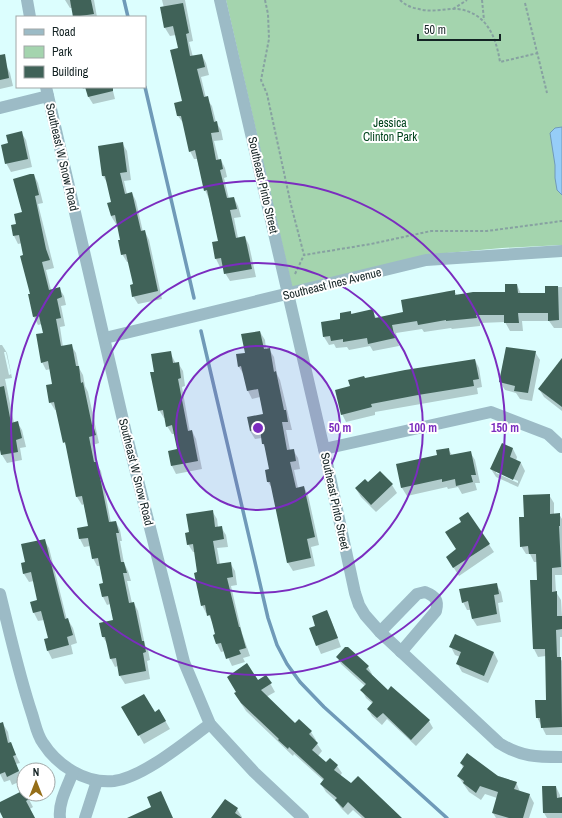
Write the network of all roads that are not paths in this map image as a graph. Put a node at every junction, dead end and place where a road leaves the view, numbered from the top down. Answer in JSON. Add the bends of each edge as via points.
{"nodes":[{"id":1,"x":27,"y":0,"type":"edge"},
{"id":2,"x":220,"y":0,"type":"edge"},
{"id":3,"x":30,"y":16,"type":"edge"},
{"id":4,"x":47,"y":92,"type":"edge"},
{"id":5,"x":0,"y":108,"type":"edge"},
{"id":6,"x":562,"y":251,"type":"edge"},
{"id":7,"x":288,"y":294,"type":"junction"},
{"id":8,"x":105,"y":338,"type":"junction"},
{"id":9,"x":562,"y":447,"type":"edge"},
{"id":10,"x":324,"y":449,"type":"junction"},
{"id":11,"x":0,"y":594,"type":"edge"},
{"id":12,"x":380,"y":632,"type":"junction"},
{"id":13,"x":401,"y":652,"type":"junction"},
{"id":14,"x":210,"y":724,"type":"junction"},
{"id":15,"x":562,"y":757,"type":"edge"},
{"id":16,"x":73,"y":772,"type":"junction"},
{"id":17,"x":97,"y":781,"type":"junction"},
{"id":18,"x":60,"y":818,"type":"edge"},
{"id":19,"x":85,"y":818,"type":"edge"},
{"id":20,"x":303,"y":818,"type":"edge"}],
"edges":[{"from":1,"to":3,"type":"street"},
{"from":2,"to":7,"type":"street","name":"Southeast Pinto Street"},
{"from":4,"to":5,"type":"street"},
{"from":4,"to":8,"type":"street","name":"Southeast W Snow Road"},
{"from":6,"to":7,"type":"street","name":"Southeast Ines Avenue","via":[[426,260]]},
{"from":7,"to":8,"type":"street","name":"Southeast Ines Avenue"},
{"from":7,"to":10,"type":"street","name":"Southeast Pinto Street"},
{"from":8,"to":14,"type":"street","name":"Southeast W Snow Road","via":[[126,433],[184,662]]},
{"from":9,"to":10,"type":"street","via":[[548,434],[491,412]]},
{"from":10,"to":12,"type":"street","name":"Southeast Pinto Street","via":[[355,593],[365,615]]},
{"from":11,"to":16,"type":"street","via":[[27,700],[41,741],[62,765]]},
{"from":12,"to":13,"type":"street","name":"Southeast Pinto Street"},
{"from":12,"to":13,"type":"street","via":[[417,594],[425,592],[436,597],[438,607],[434,616]]},
{"from":13,"to":15,"type":"street","name":"Southeast Pinto Street","via":[[509,750],[529,756]]},
{"from":14,"to":17,"type":"street","via":[[166,756],[130,776],[114,781]]},
{"from":14,"to":20,"type":"street","name":"Southeast W Snow Road","via":[[254,772]]},
{"from":16,"to":17,"type":"street"},
{"from":16,"to":18,"type":"street","via":[[59,812]]},
{"from":17,"to":19,"type":"street"}]}
